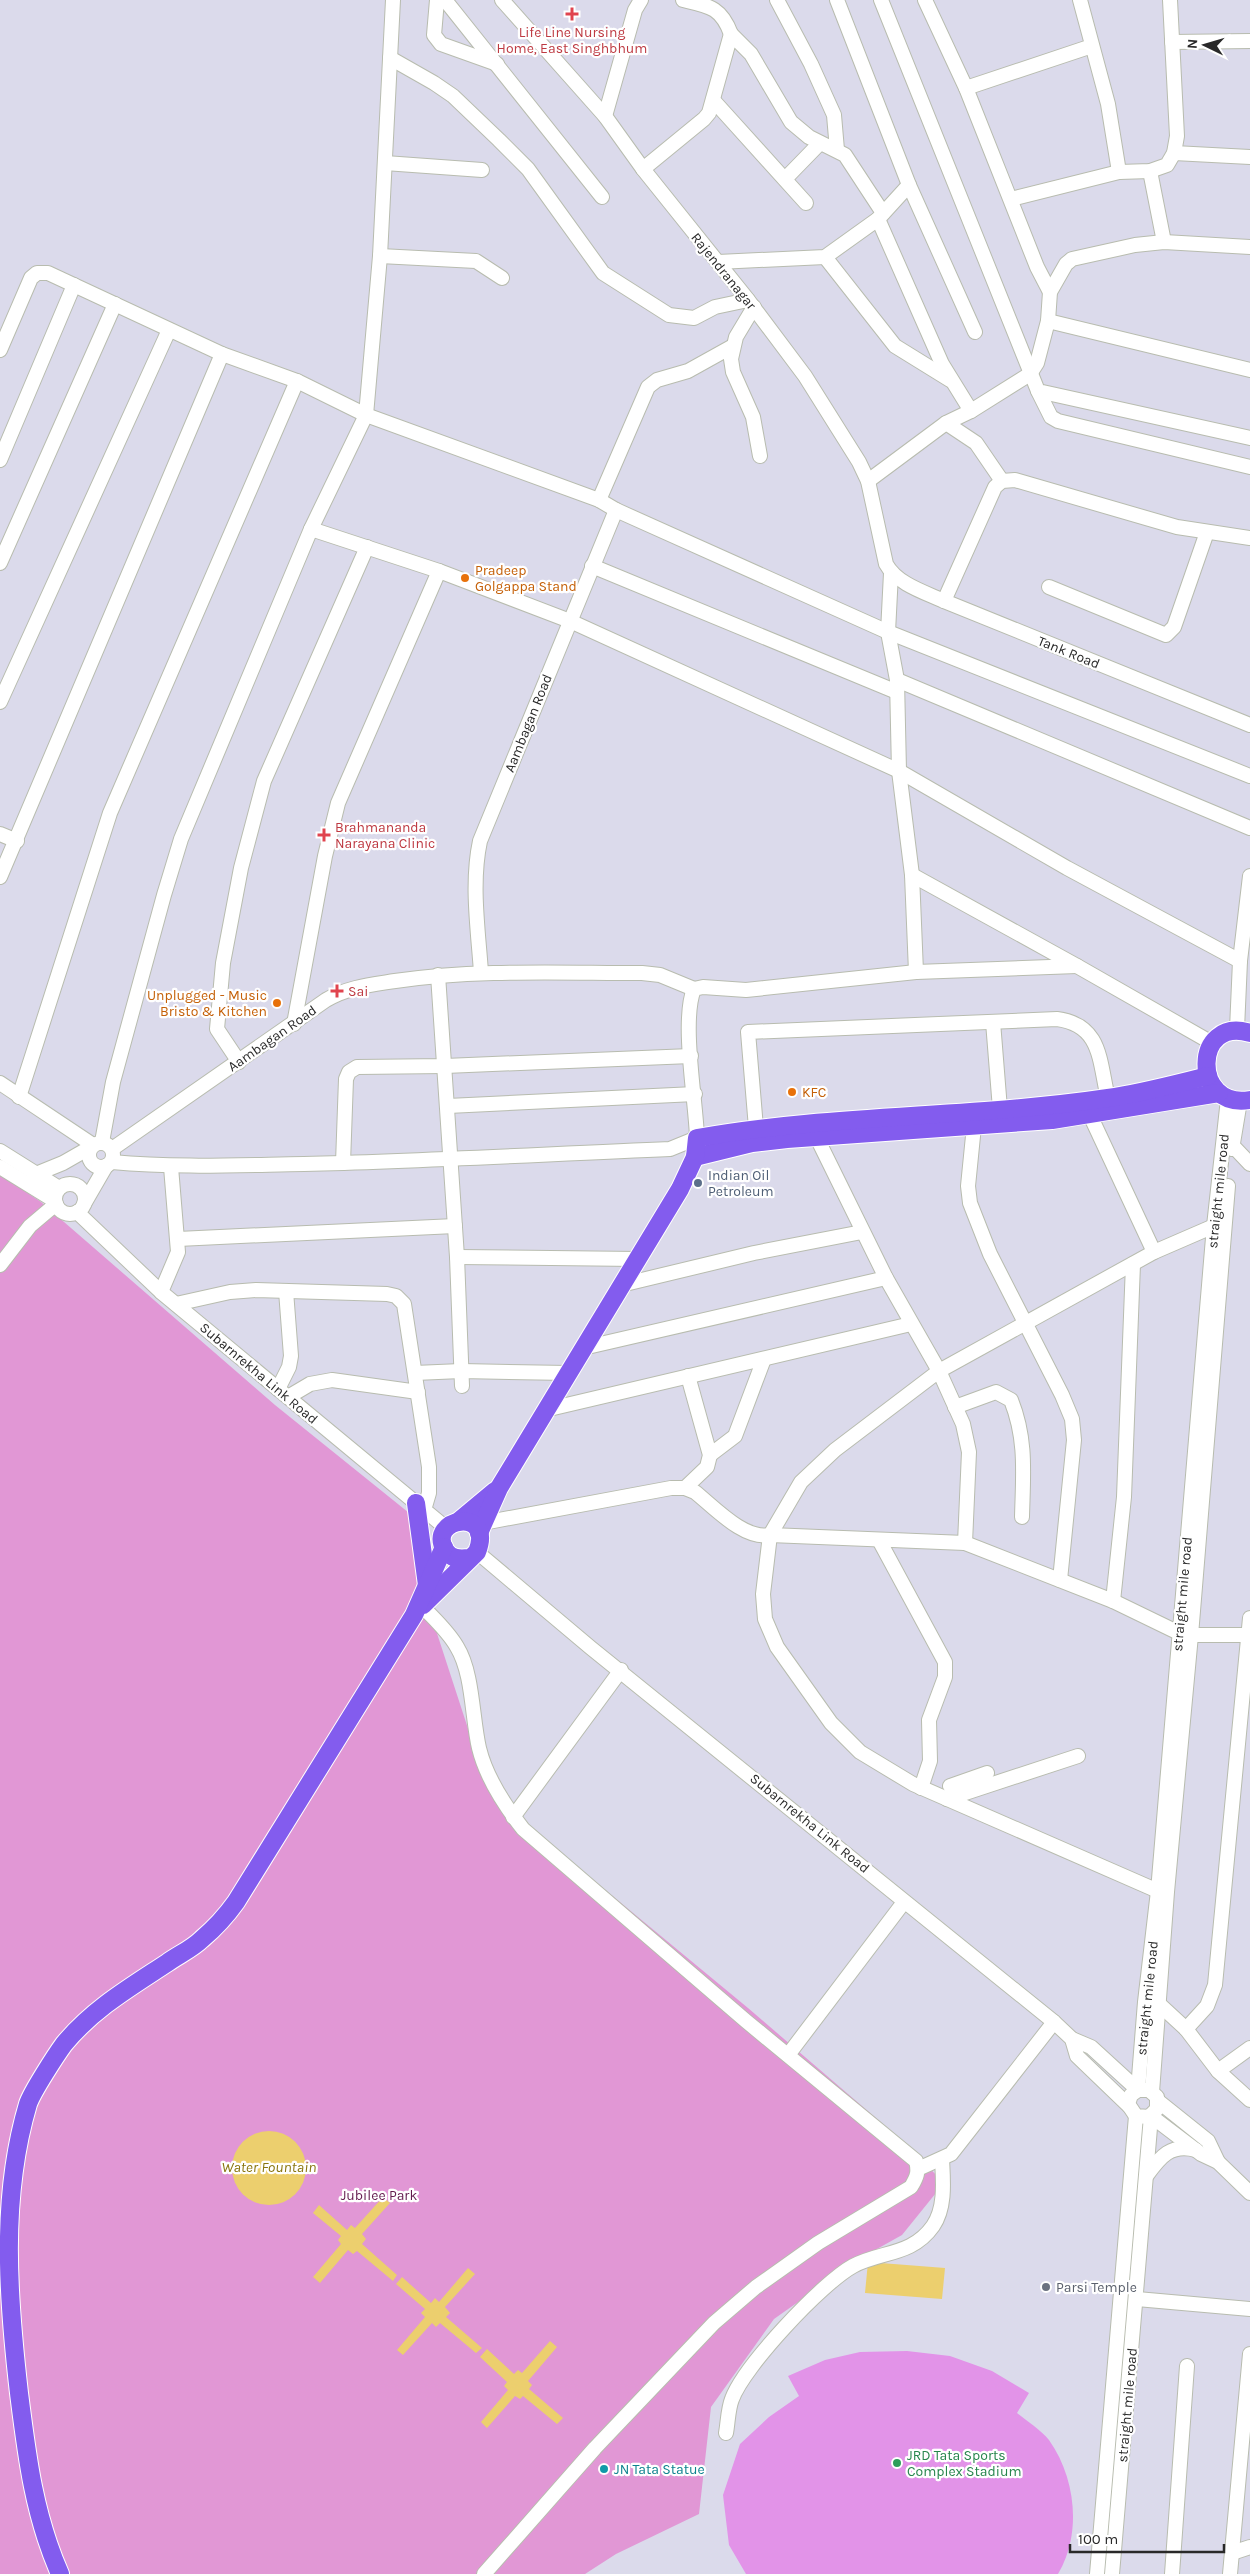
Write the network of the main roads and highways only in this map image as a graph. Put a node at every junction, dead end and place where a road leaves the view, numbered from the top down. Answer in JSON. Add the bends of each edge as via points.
{"nodes":[{"id":1,"x":1244,"y":1031,"type":"edge"},
{"id":2,"x":1208,"y":1076,"type":"junction"},
{"id":3,"x":1234,"y":1098,"type":"edge"},
{"id":4,"x":696,"y":1157,"type":"junction"},
{"id":5,"x":499,"y":1488,"type":"junction"},
{"id":6,"x":420,"y":1506,"type":"road end"},
{"id":7,"x":453,"y":1524,"type":"junction"},
{"id":8,"x":481,"y":1528,"type":"junction"},
{"id":9,"x":444,"y":1548,"type":"junction"},
{"id":10,"x":473,"y":1555,"type":"junction"},
{"id":11,"x":427,"y":1585,"type":"junction"},
{"id":12,"x":418,"y":1610,"type":"junction"},
{"id":13,"x":60,"y":2574,"type":"edge"}],
"edges":[{"from":1,"to":2,"type":"main road","via":[[1225,1032],[1212,1043],[1206,1058]]},
{"from":2,"to":3,"type":"main road","via":[[1213,1087]]},
{"from":2,"to":4,"type":"main road","via":[[1108,1098],[756,1128],[697,1138]]},
{"from":3,"to":4,"type":"main road","via":[[974,1126],[752,1143]]},
{"from":4,"to":5,"type":"main road","via":[[680,1189]]},
{"from":5,"to":7,"type":"main road"},
{"from":5,"to":8,"type":"main road"},
{"from":6,"to":11,"type":"main road"},
{"from":7,"to":8,"type":"main road","via":[[467,1522]]},
{"from":7,"to":9,"type":"main road","via":[[442,1537]]},
{"from":8,"to":10,"type":"main road","via":[[480,1542]]},
{"from":9,"to":10,"type":"main road","via":[[459,1559]]},
{"from":9,"to":11,"type":"main road"},
{"from":10,"to":12,"type":"main road"},
{"from":11,"to":12,"type":"main road"},
{"from":12,"to":13,"type":"main road","via":[[231,1909],[201,1941],[88,2017],[62,2046],[28,2104],[12,2180],[9,2283],[32,2490],[45,2539]]}]}
